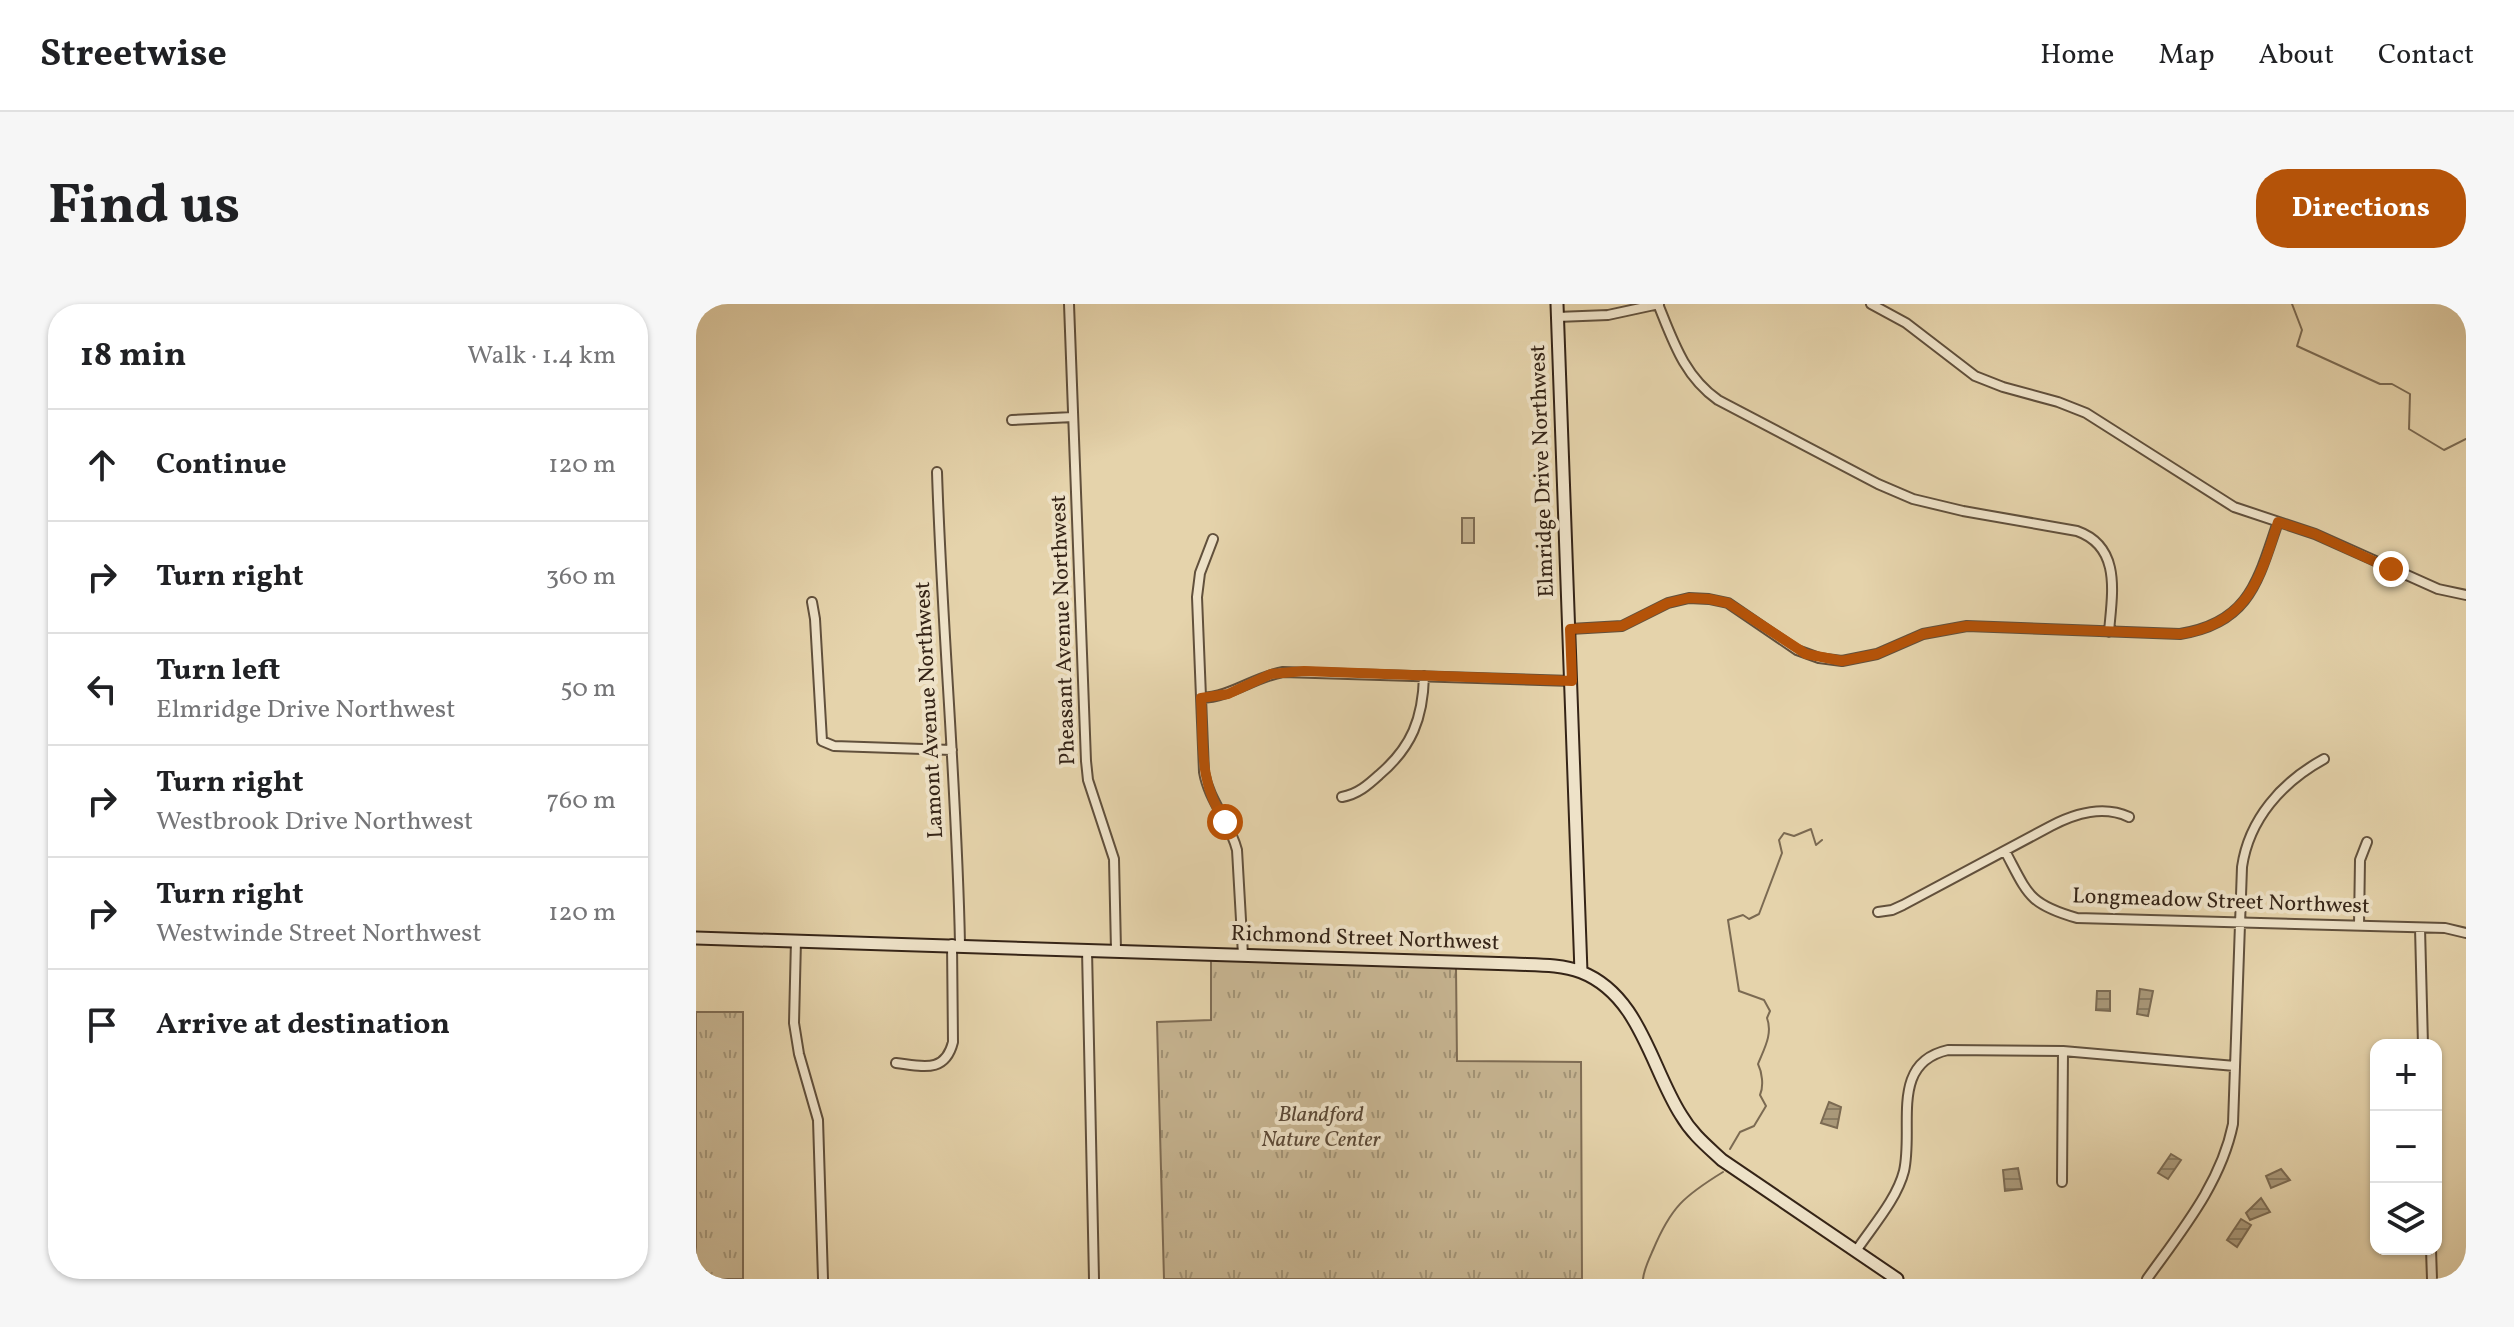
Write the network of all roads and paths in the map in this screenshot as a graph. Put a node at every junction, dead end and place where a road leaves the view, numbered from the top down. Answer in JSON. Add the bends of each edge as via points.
{"nodes":[{"id":1,"x":1069,"y":304,"type":"edge"},
{"id":2,"x":1557,"y":304,"type":"edge"},
{"id":3,"x":1658,"y":304,"type":"edge"},
{"id":4,"x":1871,"y":304,"type":"edge"},
{"id":5,"x":1557,"y":317,"type":"junction"},
{"id":6,"x":1073,"y":417,"type":"junction"},
{"id":7,"x":1012,"y":420,"type":"dead end"},
{"id":8,"x":937,"y":472,"type":"dead end"},
{"id":9,"x":2278,"y":522,"type":"junction"},
{"id":10,"x":1213,"y":539,"type":"dead end"},
{"id":11,"x":2466,"y":595,"type":"edge"},
{"id":12,"x":812,"y":602,"type":"dead end"},
{"id":13,"x":1570,"y":629,"type":"junction"},
{"id":14,"x":2109,"y":632,"type":"junction"},
{"id":15,"x":1424,"y":676,"type":"junction"},
{"id":16,"x":1572,"y":681,"type":"junction"},
{"id":17,"x":1201,"y":698,"type":"junction"},
{"id":18,"x":952,"y":750,"type":"junction"},
{"id":19,"x":2324,"y":759,"type":"dead end"},
{"id":20,"x":1342,"y":797,"type":"dead end"},
{"id":21,"x":2129,"y":817,"type":"dead end"},
{"id":22,"x":2367,"y":842,"type":"dead end"},
{"id":23,"x":2005,"y":851,"type":"junction"},
{"id":24,"x":1878,"y":912,"type":"dead end"},
{"id":25,"x":2240,"y":923,"type":"junction"},
{"id":26,"x":2359,"y":925,"type":"junction"},
{"id":27,"x":2420,"y":928,"type":"junction"},
{"id":28,"x":2466,"y":933,"type":"edge"},
{"id":29,"x":696,"y":938,"type":"edge"},
{"id":30,"x":796,"y":940,"type":"junction"},
{"id":31,"x":956,"y":944,"type":"junction"},
{"id":32,"x":1087,"y":950,"type":"junction"},
{"id":33,"x":1116,"y":950,"type":"junction"},
{"id":34,"x":1243,"y":955,"type":"junction"},
{"id":35,"x":1581,"y":972,"type":"junction"},
{"id":36,"x":2423,"y":1039,"type":"edge"},
{"id":37,"x":2063,"y":1051,"type":"junction"},
{"id":38,"x":896,"y":1063,"type":"dead end"},
{"id":39,"x":2235,"y":1066,"type":"junction"},
{"id":40,"x":2062,"y":1182,"type":"dead end"},
{"id":41,"x":1856,"y":1251,"type":"junction"},
{"id":42,"x":2431,"y":1255,"type":"edge"},
{"id":43,"x":823,"y":1279,"type":"edge"},
{"id":44,"x":1094,"y":1279,"type":"edge"},
{"id":45,"x":1897,"y":1279,"type":"edge"},
{"id":46,"x":2147,"y":1279,"type":"edge"},
{"id":47,"x":2432,"y":1279,"type":"edge"}],
"edges":[{"from":1,"to":6,"type":"street","name":"Pheasant Avenue Northwest"},
{"from":2,"to":5,"type":"street","name":"Elmridge Drive Northwest"},
{"from":3,"to":5,"type":"street","via":[[1608,315]]},
{"from":3,"to":14,"type":"street","via":[[1685,368],[1718,400],[1913,499],[2092,538],[2111,567]]},
{"from":4,"to":9,"type":"street","via":[[1906,323],[1975,376],[2086,413],[2227,503]]},
{"from":5,"to":13,"type":"street","name":"Elmridge Drive Northwest"},
{"from":6,"to":7,"type":"street"},
{"from":6,"to":33,"type":"street","name":"Pheasant Avenue Northwest","via":[[1086,761],[1114,859]]},
{"from":8,"to":18,"type":"street","name":"Lamont Avenue Northwest"},
{"from":9,"to":11,"type":"street","via":[[2438,589]]},
{"from":9,"to":14,"type":"street","via":[[2257,583],[2241,606],[2219,622],[2170,635]]},
{"from":10,"to":17,"type":"street","via":[[1198,590]]},
{"from":12,"to":18,"type":"street","via":[[822,741],[834,746]]},
{"from":13,"to":14,"type":"street","via":[[1622,626],[1689,598],[1728,603],[1806,654],[1842,661],[1877,654],[1923,634],[1967,626]]},
{"from":13,"to":16,"type":"street","name":"Elmridge Drive Northwest"},
{"from":15,"to":16,"type":"street"},
{"from":15,"to":17,"type":"street","via":[[1283,672],[1228,694]]},
{"from":15,"to":20,"type":"street","via":[[1419,721],[1409,744],[1364,788]]},
{"from":16,"to":35,"type":"street","name":"Elmridge Drive Northwest"},
{"from":17,"to":34,"type":"street","via":[[1205,779],[1235,841],[1238,859]]},
{"from":18,"to":31,"type":"street","name":"Lamont Avenue Northwest"},
{"from":19,"to":25,"type":"street","via":[[2286,787],[2251,832],[2242,867]]},
{"from":21,"to":23,"type":"street","via":[[2113,811],[2081,813]]},
{"from":22,"to":26,"type":"street","via":[[2360,860]]},
{"from":23,"to":24,"type":"street","via":[[1903,905]]},
{"from":23,"to":25,"type":"street","name":"Longmeadow Street Northwest","via":[[2025,888],[2052,911],[2077,918]]},
{"from":25,"to":26,"type":"street","name":"Longmeadow Street Northwest"},
{"from":25,"to":39,"type":"street"},
{"from":26,"to":27,"type":"street","name":"Longmeadow Street Northwest"},
{"from":27,"to":28,"type":"street","name":"Longmeadow Street Northwest"},
{"from":27,"to":36,"type":"street"},
{"from":29,"to":30,"type":"street","name":"Richmond Street Northwest"},
{"from":30,"to":31,"type":"street","name":"Richmond Street Northwest"},
{"from":30,"to":43,"type":"street","via":[[794,1023],[818,1120]]},
{"from":31,"to":32,"type":"street","name":"Richmond Street Northwest"},
{"from":31,"to":38,"type":"street","name":"Lamont Avenue Northwest","via":[[950,1052],[935,1066]]},
{"from":32,"to":33,"type":"street","name":"Richmond Street Northwest"},
{"from":32,"to":44,"type":"street"},
{"from":33,"to":34,"type":"street","name":"Richmond Street Northwest"},
{"from":34,"to":35,"type":"street","name":"Richmond Street Northwest","via":[[1541,965]]},
{"from":35,"to":41,"type":"street","name":"Richmond Street Northwest","via":[[1633,1018],[1675,1106],[1700,1141]]},
{"from":37,"to":39,"type":"street"},
{"from":37,"to":40,"type":"street"},
{"from":37,"to":41,"type":"street","via":[[1948,1050],[1921,1061],[1909,1089],[1903,1173]]},
{"from":39,"to":46,"type":"street","via":[[2233,1124],[2218,1175]]},
{"from":41,"to":45,"type":"street","name":"Richmond Street Northwest"},
{"from":42,"to":47,"type":"street"}]}
